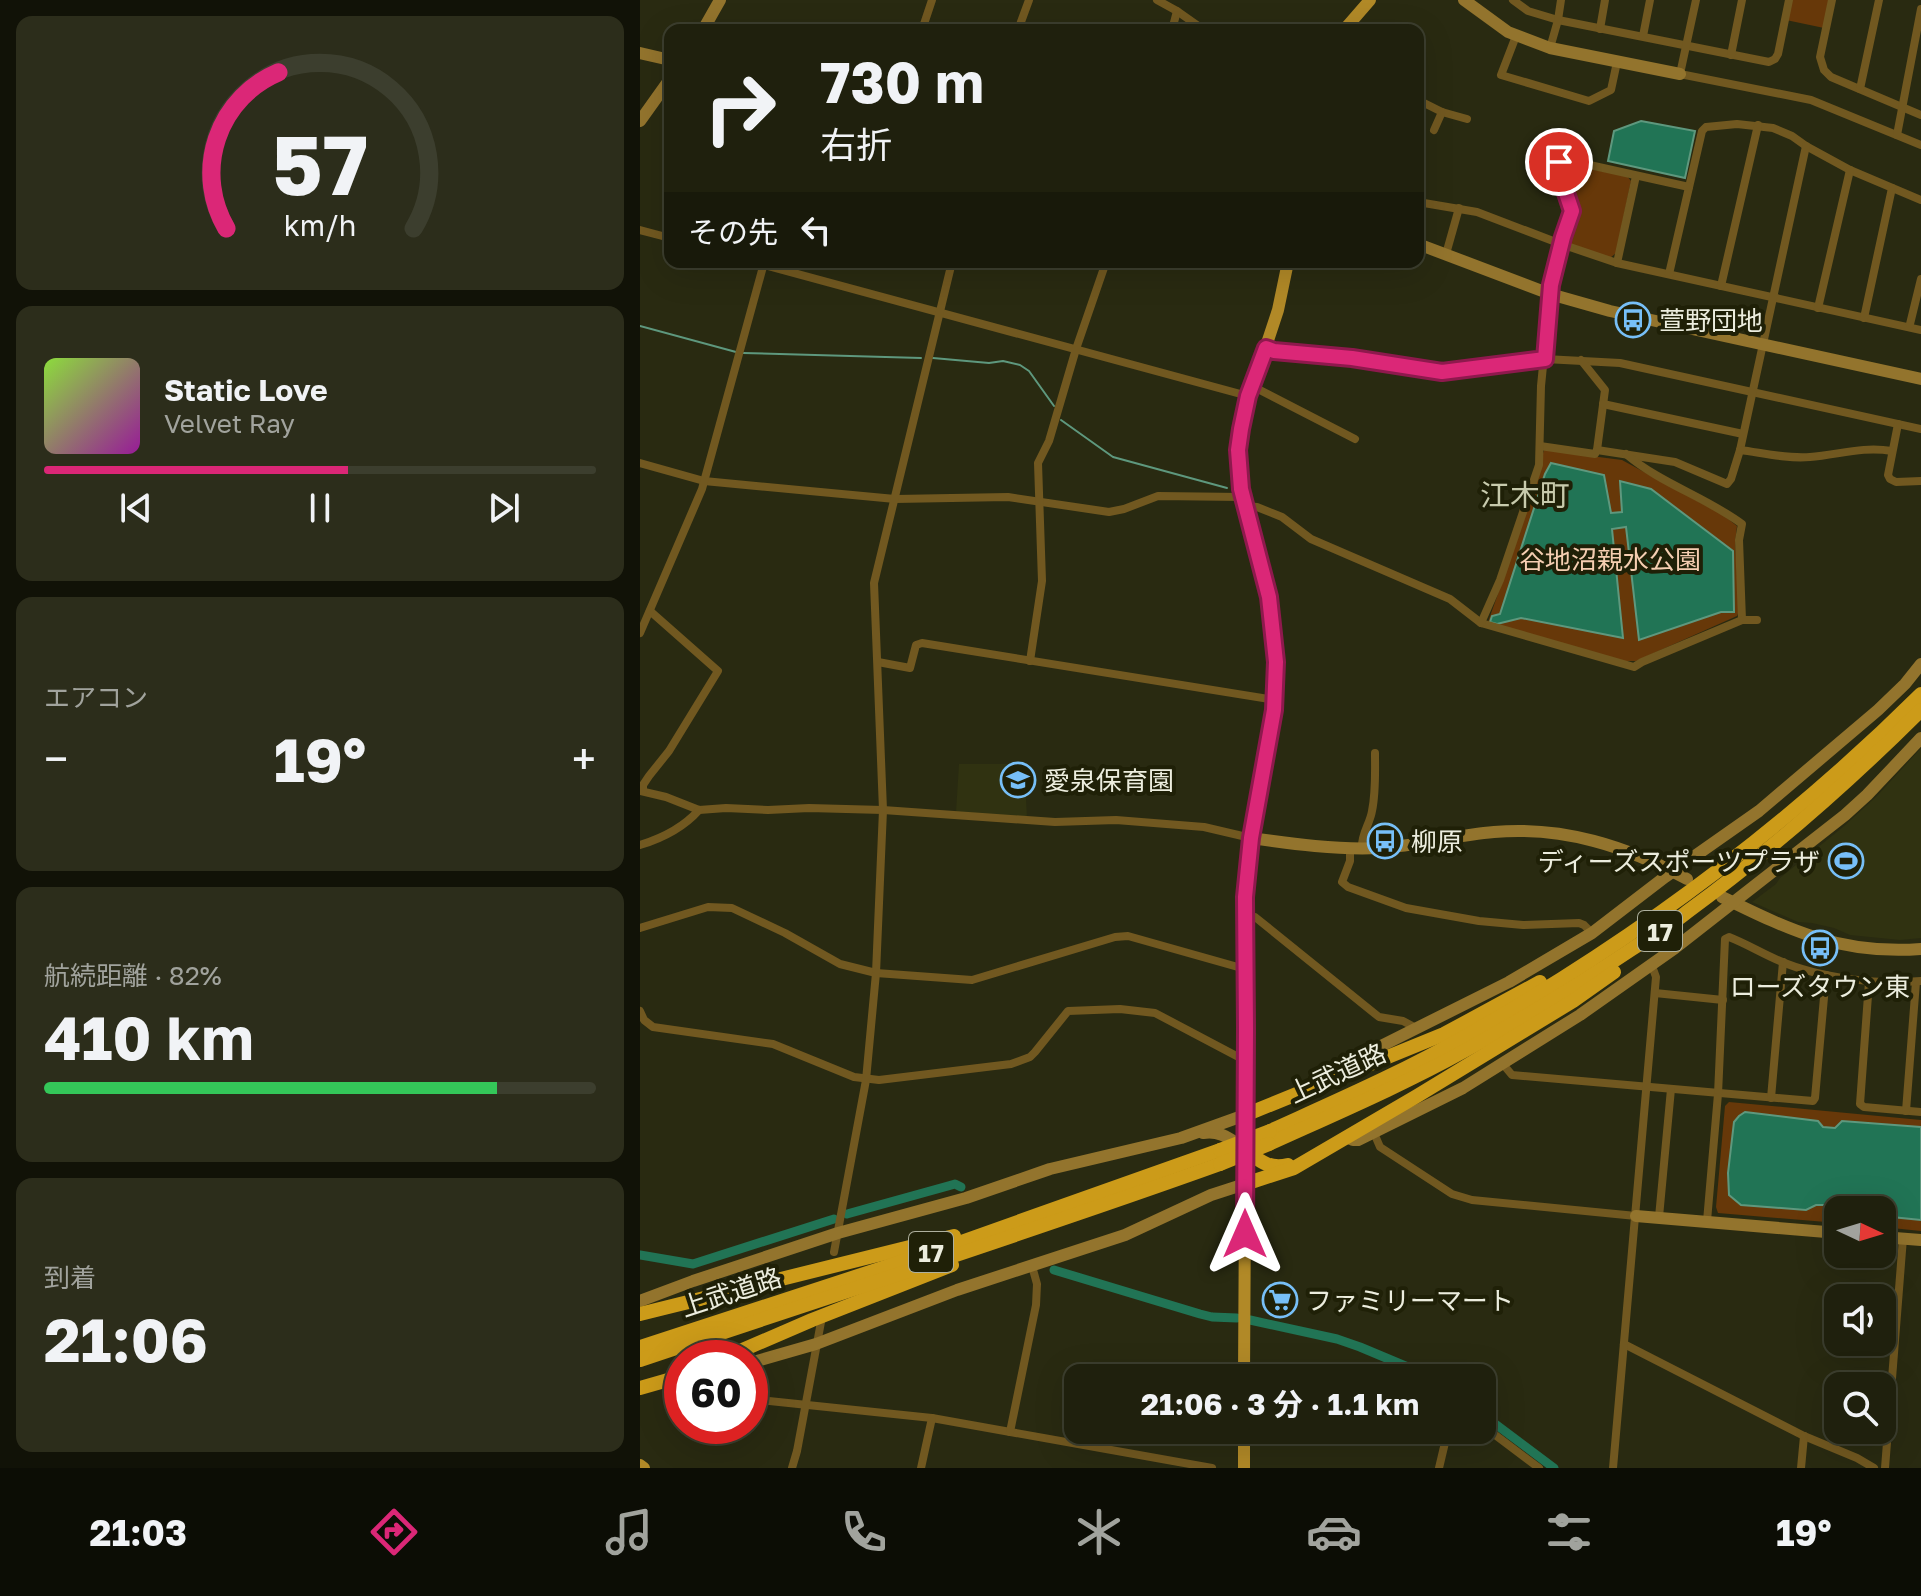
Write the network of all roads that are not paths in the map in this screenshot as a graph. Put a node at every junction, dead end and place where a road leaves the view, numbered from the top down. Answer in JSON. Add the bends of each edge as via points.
{"nodes":[{"id":1,"x":720,"y":0,"type":"edge"},
{"id":2,"x":932,"y":0,"type":"edge"},
{"id":3,"x":1029,"y":0,"type":"edge"},
{"id":4,"x":1157,"y":0,"type":"edge"},
{"id":5,"x":1370,"y":0,"type":"edge"},
{"id":6,"x":1464,"y":0,"type":"edge"},
{"id":7,"x":1513,"y":0,"type":"edge"},
{"id":8,"x":1561,"y":0,"type":"edge"},
{"id":9,"x":1605,"y":0,"type":"edge"},
{"id":10,"x":1650,"y":0,"type":"edge"},
{"id":11,"x":1696,"y":0,"type":"edge"},
{"id":12,"x":1742,"y":0,"type":"edge"},
{"id":13,"x":1789,"y":0,"type":"edge"},
{"id":14,"x":1832,"y":0,"type":"edge"},
{"id":15,"x":1879,"y":0,"type":"edge"},
{"id":16,"x":1921,"y":9,"type":"edge"},
{"id":17,"x":1177,"y":11,"type":"junction"},
{"id":18,"x":1558,"y":20,"type":"junction"},
{"id":19,"x":706,"y":24,"type":"edge"},
{"id":20,"x":924,"y":24,"type":"edge"},
{"id":21,"x":1020,"y":24,"type":"edge"},
{"id":22,"x":1174,"y":24,"type":"edge"},
{"id":23,"x":1195,"y":24,"type":"edge"},
{"id":24,"x":1349,"y":24,"type":"edge"},
{"id":25,"x":1600,"y":29,"type":"junction"},
{"id":26,"x":1516,"y":36,"type":"junction"},
{"id":27,"x":1643,"y":36,"type":"junction"},
{"id":28,"x":1687,"y":46,"type":"junction"},
{"id":29,"x":1550,"y":48,"type":"junction"},
{"id":30,"x":640,"y":53,"type":"edge"},
{"id":31,"x":1731,"y":55,"type":"junction"},
{"id":32,"x":664,"y":59,"type":"edge"},
{"id":33,"x":1617,"y":62,"type":"junction"},
{"id":34,"x":1680,"y":74,"type":"junction"},
{"id":35,"x":664,"y":87,"type":"edge"},
{"id":36,"x":1860,"y":89,"type":"junction"},
{"id":37,"x":1424,"y":103,"type":"edge"},
{"id":38,"x":1902,"y":107,"type":"junction"},
{"id":39,"x":1442,"y":112,"type":"junction"},
{"id":40,"x":1921,"y":115,"type":"edge"},
{"id":41,"x":1467,"y":119,"type":"dead end"},
{"id":42,"x":640,"y":121,"type":"edge"},
{"id":43,"x":1758,"y":125,"type":"junction"},
{"id":44,"x":1434,"y":130,"type":"dead end"},
{"id":45,"x":1897,"y":135,"type":"junction"},
{"id":46,"x":1921,"y":145,"type":"edge"},
{"id":47,"x":1806,"y":146,"type":"junction"},
{"id":48,"x":1850,"y":170,"type":"junction"},
{"id":49,"x":1636,"y":176,"type":"junction"},
{"id":50,"x":1689,"y":187,"type":"junction"},
{"id":51,"x":1892,"y":188,"type":"junction"},
{"id":52,"x":1921,"y":200,"type":"edge"},
{"id":53,"x":1424,"y":203,"type":"edge"},
{"id":54,"x":1459,"y":208,"type":"junction"},
{"id":55,"x":640,"y":230,"type":"edge"},
{"id":56,"x":664,"y":236,"type":"edge"},
{"id":57,"x":1561,"y":244,"type":"junction"},
{"id":58,"x":1424,"y":246,"type":"edge"},
{"id":59,"x":1446,"y":254,"type":"junction"},
{"id":60,"x":1617,"y":263,"type":"junction"},
{"id":61,"x":763,"y":268,"type":"edge"},
{"id":62,"x":782,"y":268,"type":"edge"},
{"id":63,"x":951,"y":268,"type":"edge"},
{"id":64,"x":1104,"y":268,"type":"edge"},
{"id":65,"x":1287,"y":268,"type":"edge"},
{"id":66,"x":1669,"y":274,"type":"junction"},
{"id":67,"x":1921,"y":279,"type":"edge"},
{"id":68,"x":1721,"y":286,"type":"junction"},
{"id":69,"x":1550,"y":294,"type":"junction"},
{"id":70,"x":1773,"y":298,"type":"junction"},
{"id":71,"x":1818,"y":308,"type":"junction"},
{"id":72,"x":940,"y":312,"type":"junction"},
{"id":73,"x":1864,"y":318,"type":"junction"},
{"id":74,"x":1910,"y":324,"type":"dead end"},
{"id":75,"x":1921,"y":330,"type":"edge"},
{"id":76,"x":1763,"y":344,"type":"junction"},
{"id":77,"x":1266,"y":348,"type":"junction"},
{"id":78,"x":1076,"y":349,"type":"junction"},
{"id":79,"x":1545,"y":359,"type":"junction"},
{"id":80,"x":1581,"y":360,"type":"junction"},
{"id":81,"x":1921,"y":379,"type":"edge"},
{"id":82,"x":1250,"y":391,"type":"junction"},
{"id":83,"x":1752,"y":392,"type":"junction"},
{"id":84,"x":1603,"y":404,"type":"junction"},
{"id":85,"x":1898,"y":424,"type":"junction"},
{"id":86,"x":1921,"y":429,"type":"edge"},
{"id":87,"x":1743,"y":434,"type":"junction"},
{"id":88,"x":1355,"y":439,"type":"dead end"},
{"id":89,"x":1540,"y":446,"type":"junction"},
{"id":90,"x":1597,"y":450,"type":"junction"},
{"id":91,"x":1740,"y":450,"type":"junction"},
{"id":92,"x":1892,"y":451,"type":"junction"},
{"id":93,"x":1625,"y":453,"type":"junction"},
{"id":94,"x":640,"y":463,"type":"edge"},
{"id":95,"x":704,"y":481,"type":"junction"},
{"id":96,"x":1921,"y":481,"type":"edge"},
{"id":97,"x":895,"y":499,"type":"junction"},
{"id":98,"x":1039,"y":501,"type":"junction"},
{"id":99,"x":1244,"y":501,"type":"junction"},
{"id":100,"x":650,"y":611,"type":"junction"},
{"id":101,"x":1742,"y":620,"type":"junction"},
{"id":102,"x":1757,"y":620,"type":"dead end"},
{"id":103,"x":1481,"y":623,"type":"junction"},
{"id":104,"x":640,"y":633,"type":"edge"},
{"id":105,"x":1030,"y":661,"type":"junction"},
{"id":106,"x":878,"y":662,"type":"junction"},
{"id":107,"x":1921,"y":664,"type":"edge"},
{"id":108,"x":1921,"y":694,"type":"edge"},
{"id":109,"x":1275,"y":700,"type":"junction"},
{"id":110,"x":1921,"y":710,"type":"edge"},
{"id":111,"x":1921,"y":738,"type":"edge"},
{"id":112,"x":1375,"y":753,"type":"dead end"},
{"id":113,"x":641,"y":791,"type":"edge"},
{"id":114,"x":699,"y":810,"type":"junction"},
{"id":115,"x":883,"y":810,"type":"junction"},
{"id":116,"x":1251,"y":838,"type":"junction"},
{"id":117,"x":640,"y":845,"type":"edge"},
{"id":118,"x":1356,"y":848,"type":"junction"},
{"id":119,"x":1673,"y":871,"type":"junction"},
{"id":120,"x":1687,"y":879,"type":"dead end"},
{"id":121,"x":1728,"y":900,"type":"junction"},
{"id":122,"x":1663,"y":911,"type":"junction"},
{"id":123,"x":1245,"y":914,"type":"junction"},
{"id":124,"x":1686,"y":914,"type":"junction"},
{"id":125,"x":640,"y":928,"type":"edge"},
{"id":126,"x":1592,"y":933,"type":"junction"},
{"id":127,"x":1921,"y":949,"type":"edge"},
{"id":128,"x":1783,"y":962,"type":"junction"},
{"id":129,"x":1652,"y":966,"type":"junction"},
{"id":130,"x":1245,"y":969,"type":"junction"},
{"id":131,"x":876,"y":973,"type":"junction"},
{"id":132,"x":1826,"y":975,"type":"junction"},
{"id":133,"x":1869,"y":982,"type":"junction"},
{"id":134,"x":1919,"y":982,"type":"edge"},
{"id":135,"x":1655,"y":993,"type":"junction"},
{"id":136,"x":1723,"y":1000,"type":"junction"},
{"id":137,"x":640,"y":1011,"type":"edge"},
{"id":138,"x":1416,"y":1028,"type":"junction"},
{"id":139,"x":1246,"y":1061,"type":"junction"},
{"id":140,"x":1502,"y":1063,"type":"junction"},
{"id":141,"x":866,"y":1080,"type":"junction"},
{"id":142,"x":1322,"y":1083,"type":"junction"},
{"id":143,"x":1647,"y":1086,"type":"junction"},
{"id":144,"x":1671,"y":1089,"type":"junction"},
{"id":145,"x":1718,"y":1094,"type":"junction"},
{"id":146,"x":1771,"y":1098,"type":"junction"},
{"id":147,"x":1906,"y":1111,"type":"junction"},
{"id":148,"x":1921,"y":1112,"type":"edge"},
{"id":149,"x":1245,"y":1115,"type":"junction"},
{"id":150,"x":1374,"y":1133,"type":"junction"},
{"id":151,"x":1346,"y":1137,"type":"junction"},
{"id":152,"x":1181,"y":1138,"type":"junction"},
{"id":153,"x":1270,"y":1138,"type":"junction"},
{"id":154,"x":1245,"y":1150,"type":"junction"},
{"id":155,"x":1220,"y":1157,"type":"junction"},
{"id":156,"x":1311,"y":1158,"type":"junction"},
{"id":157,"x":1245,"y":1184,"type":"junction"},
{"id":158,"x":1636,"y":1216,"type":"junction"},
{"id":159,"x":1659,"y":1217,"type":"junction"},
{"id":160,"x":1707,"y":1221,"type":"junction"},
{"id":161,"x":1010,"y":1225,"type":"junction"},
{"id":162,"x":1037,"y":1229,"type":"junction"},
{"id":163,"x":1824,"y":1232,"type":"edge"},
{"id":164,"x":838,"y":1233,"type":"junction"},
{"id":165,"x":1896,"y":1238,"type":"edge"},
{"id":166,"x":1903,"y":1238,"type":"junction"},
{"id":167,"x":1921,"y":1240,"type":"edge"},
{"id":168,"x":834,"y":1252,"type":"dead end"},
{"id":169,"x":1032,"y":1266,"type":"junction"},
{"id":170,"x":640,"y":1301,"type":"edge"},
{"id":171,"x":640,"y":1314,"type":"edge"},
{"id":172,"x":821,"y":1322,"type":"dead end"},
{"id":173,"x":766,"y":1340,"type":"edge"},
{"id":174,"x":816,"y":1344,"type":"junction"},
{"id":175,"x":1624,"y":1344,"type":"junction"},
{"id":176,"x":640,"y":1347,"type":"edge"},
{"id":177,"x":768,"y":1358,"type":"edge"},
{"id":178,"x":640,"y":1360,"type":"edge"},
{"id":179,"x":1244,"y":1364,"type":"edge"},
{"id":180,"x":664,"y":1382,"type":"edge"},
{"id":181,"x":640,"y":1388,"type":"edge"},
{"id":182,"x":768,"y":1401,"type":"edge"},
{"id":183,"x":806,"y":1405,"type":"junction"},
{"id":184,"x":932,"y":1418,"type":"junction"},
{"id":185,"x":1010,"y":1432,"type":"junction"},
{"id":186,"x":1496,"y":1436,"type":"edge"},
{"id":187,"x":1804,"y":1436,"type":"junction"},
{"id":188,"x":1244,"y":1444,"type":"edge"},
{"id":189,"x":1445,"y":1444,"type":"edge"},
{"id":190,"x":792,"y":1468,"type":"edge"},
{"id":191,"x":921,"y":1468,"type":"edge"},
{"id":192,"x":1212,"y":1468,"type":"edge"},
{"id":193,"x":1244,"y":1468,"type":"edge"},
{"id":194,"x":1439,"y":1468,"type":"edge"},
{"id":195,"x":1539,"y":1468,"type":"edge"},
{"id":196,"x":1613,"y":1468,"type":"edge"},
{"id":197,"x":1801,"y":1468,"type":"edge"},
{"id":198,"x":1874,"y":1468,"type":"edge"},
{"id":199,"x":1885,"y":1468,"type":"edge"}],
"edges":[{"from":1,"to":19,"type":"street"},
{"from":2,"to":20,"type":"street"},
{"from":3,"to":21,"type":"street"},
{"from":4,"to":17,"type":"street"},
{"from":5,"to":24,"type":"main road"},
{"from":6,"to":26,"type":"street"},
{"from":7,"to":18,"type":"street"},
{"from":8,"to":18,"type":"street"},
{"from":9,"to":25,"type":"street"},
{"from":10,"to":27,"type":"street"},
{"from":11,"to":28,"type":"street"},
{"from":12,"to":31,"type":"street"},
{"from":13,"to":31,"type":"street","via":[[1775,59]]},
{"from":14,"to":36,"type":"street","via":[[1821,64],[1831,77]]},
{"from":15,"to":36,"type":"street"},
{"from":16,"to":38,"type":"street"},
{"from":17,"to":22,"type":"street"},
{"from":17,"to":23,"type":"street"},
{"from":18,"to":25,"type":"street"},
{"from":18,"to":29,"type":"street"},
{"from":25,"to":27,"type":"street"},
{"from":26,"to":29,"type":"street"},
{"from":26,"to":33,"type":"street","via":[[1501,75],[1589,101],[1611,90]]},
{"from":27,"to":28,"type":"street"},
{"from":28,"to":31,"type":"street"},
{"from":28,"to":34,"type":"street"},
{"from":29,"to":33,"type":"street"},
{"from":30,"to":32,"type":"street"},
{"from":33,"to":34,"type":"street"},
{"from":34,"to":45,"type":"street","via":[[1811,100]]},
{"from":35,"to":42,"type":"street"},
{"from":36,"to":38,"type":"street"},
{"from":37,"to":39,"type":"street"},
{"from":38,"to":40,"type":"street"},
{"from":38,"to":45,"type":"street"},
{"from":39,"to":41,"type":"street"},
{"from":39,"to":44,"type":"street"},
{"from":43,"to":47,"type":"street"},
{"from":43,"to":50,"type":"street","via":[[1706,127]]},
{"from":43,"to":68,"type":"street"},
{"from":45,"to":46,"type":"street"},
{"from":47,"to":48,"type":"street"},
{"from":47,"to":70,"type":"street"},
{"from":48,"to":51,"type":"street"},
{"from":48,"to":71,"type":"street"},
{"from":49,"to":50,"type":"street"},
{"from":49,"to":57,"type":"street","via":[[1561,160],[1559,172],[1572,211]]},
{"from":49,"to":60,"type":"street"},
{"from":50,"to":66,"type":"street"},
{"from":51,"to":52,"type":"street"},
{"from":51,"to":73,"type":"street"},
{"from":53,"to":54,"type":"street"},
{"from":54,"to":57,"type":"street"},
{"from":54,"to":59,"type":"street"},
{"from":55,"to":56,"type":"street"},
{"from":57,"to":60,"type":"street"},
{"from":57,"to":69,"type":"street"},
{"from":58,"to":59,"type":"street"},
{"from":59,"to":69,"type":"street"},
{"from":60,"to":66,"type":"street"},
{"from":61,"to":95,"type":"street"},
{"from":62,"to":72,"type":"street"},
{"from":63,"to":72,"type":"street"},
{"from":64,"to":78,"type":"street"},
{"from":65,"to":77,"type":"main road"},
{"from":66,"to":68,"type":"street"},
{"from":67,"to":74,"type":"street"},
{"from":68,"to":70,"type":"street"},
{"from":69,"to":76,"type":"street"},
{"from":69,"to":79,"type":"street"},
{"from":70,"to":71,"type":"street"},
{"from":70,"to":76,"type":"street"},
{"from":71,"to":73,"type":"street"},
{"from":72,"to":78,"type":"street"},
{"from":72,"to":97,"type":"street"},
{"from":73,"to":75,"type":"street"},
{"from":76,"to":81,"type":"street"},
{"from":76,"to":83,"type":"street"},
{"from":77,"to":79,"type":"street","via":[[1442,372]]},
{"from":77,"to":82,"type":"main road"},
{"from":78,"to":82,"type":"street"},
{"from":78,"to":98,"type":"street","via":[[1038,463]]},
{"from":79,"to":80,"type":"street"},
{"from":79,"to":89,"type":"street"},
{"from":80,"to":83,"type":"street","via":[[1620,363]]},
{"from":80,"to":84,"type":"street","via":[[1605,390]]},
{"from":82,"to":88,"type":"street"},
{"from":82,"to":99,"type":"main road","via":[[1238,450]]},
{"from":83,"to":85,"type":"street"},
{"from":83,"to":87,"type":"street"},
{"from":84,"to":87,"type":"street"},
{"from":84,"to":90,"type":"street"},
{"from":85,"to":86,"type":"street"},
{"from":85,"to":92,"type":"street"},
{"from":87,"to":91,"type":"street"},
{"from":89,"to":90,"type":"street","via":[[1595,454]]},
{"from":89,"to":103,"type":"street","via":[[1539,465]]},
{"from":90,"to":93,"type":"street"},
{"from":91,"to":92,"type":"street","via":[[1810,457],[1850,450]]},
{"from":91,"to":93,"type":"street","via":[[1727,484],[1675,462]]},
{"from":92,"to":96,"type":"street","via":[[1890,479]]},
{"from":93,"to":101,"type":"street","via":[[1742,524]]},
{"from":94,"to":95,"type":"street"},
{"from":95,"to":97,"type":"street"},
{"from":95,"to":100,"type":"street"},
{"from":97,"to":98,"type":"street"},
{"from":97,"to":106,"type":"street","via":[[874,583]]},
{"from":98,"to":99,"type":"street","via":[[1109,512],[1158,496]]},
{"from":98,"to":105,"type":"street","via":[[1042,588]]},
{"from":99,"to":103,"type":"street","via":[[1282,517],[1311,539],[1450,599]]},
{"from":99,"to":109,"type":"main road","via":[[1272,615]]},
{"from":100,"to":104,"type":"street"},
{"from":100,"to":113,"type":"street","via":[[718,671]]},
{"from":101,"to":102,"type":"street"},
{"from":101,"to":103,"type":"street","via":[[1634,667]]},
{"from":105,"to":106,"type":"street","via":[[922,643],[916,645],[910,668]]},
{"from":105,"to":109,"type":"street"},
{"from":106,"to":115,"type":"street"},
{"from":107,"to":119,"type":"street","via":[[1878,710],[1759,811]]},
{"from":108,"to":122,"type":"highway","name":"上武道路","number":"17","via":[[1806,800]]},
{"from":109,"to":116,"type":"main road"},
{"from":110,"to":124,"type":"highway","name":"上武道路","number":"17","via":[[1813,811]]},
{"from":111,"to":121,"type":"street","via":[[1856,805]]},
{"from":112,"to":118,"type":"street","via":[[1371,817]]},
{"from":113,"to":114,"type":"street"},
{"from":114,"to":115,"type":"street"},
{"from":114,"to":117,"type":"street","via":[[680,828]]},
{"from":115,"to":116,"type":"street","via":[[1055,822],[1160,822]]},
{"from":115,"to":131,"type":"street"},
{"from":116,"to":118,"type":"street"},
{"from":116,"to":123,"type":"main road"},
{"from":118,"to":119,"type":"street","via":[[1491,832],[1542,832],[1612,845]]},
{"from":118,"to":126,"type":"street","via":[[1342,882],[1406,908],[1523,925],[1579,923]]},
{"from":119,"to":120,"type":"street"},
{"from":119,"to":126,"type":"street"},
{"from":121,"to":127,"type":"street","via":[[1822,941]]},
{"from":121,"to":129,"type":"street"},
{"from":122,"to":142,"type":"highway","via":[[1444,1034]]},
{"from":122,"to":153,"type":"highway","name":"上武道路","number":"17","via":[[1465,1037]]},
{"from":123,"to":130,"type":"main road"},
{"from":123,"to":138,"type":"street","via":[[1379,1017]]},
{"from":124,"to":151,"type":"highway","via":[[1573,1001]]},
{"from":124,"to":153,"type":"highway","name":"上武道路","number":"17","via":[[1465,1051],[1364,1101]]},
{"from":125,"to":131,"type":"street","via":[[708,907],[732,908],[840,964]]},
{"from":126,"to":138,"type":"street"},
{"from":128,"to":132,"type":"street"},
{"from":128,"to":136,"type":"street","via":[[1727,937]]},
{"from":128,"to":146,"type":"street"},
{"from":129,"to":135,"type":"street"},
{"from":129,"to":140,"type":"street"},
{"from":130,"to":131,"type":"street","via":[[1128,936],[972,980]]},
{"from":130,"to":139,"type":"main road"},
{"from":131,"to":141,"type":"street"},
{"from":132,"to":133,"type":"street"},
{"from":132,"to":146,"type":"street","via":[[1815,1098]]},
{"from":133,"to":134,"type":"street"},
{"from":133,"to":147,"type":"street","via":[[1860,1104]]},
{"from":134,"to":147,"type":"street"},
{"from":135,"to":136,"type":"street"},
{"from":135,"to":143,"type":"street"},
{"from":136,"to":145,"type":"street"},
{"from":137,"to":141,"type":"street","via":[[653,1027],[773,1044]]},
{"from":138,"to":142,"type":"street","via":[[1327,1073]]},
{"from":139,"to":141,"type":"street","via":[[1155,1013],[1098,1009],[1068,1011],[1030,1057],[1011,1064]]},
{"from":139,"to":149,"type":"main road"},
{"from":140,"to":143,"type":"street","via":[[1512,1075]]},
{"from":140,"to":150,"type":"street"},
{"from":141,"to":164,"type":"street"},
{"from":142,"to":149,"type":"highway"},
{"from":143,"to":144,"type":"street"},
{"from":143,"to":158,"type":"street"},
{"from":144,"to":145,"type":"street"},
{"from":144,"to":159,"type":"street"},
{"from":145,"to":146,"type":"street"},
{"from":145,"to":160,"type":"street"},
{"from":147,"to":148,"type":"street"},
{"from":149,"to":152,"type":"street"},
{"from":149,"to":154,"type":"main road"},
{"from":150,"to":151,"type":"street","via":[[1358,1140]]},
{"from":150,"to":158,"type":"street","via":[[1380,1147],[1452,1194]]},
{"from":151,"to":156,"type":"highway"},
{"from":152,"to":154,"type":"street","via":[[1214,1131]]},
{"from":152,"to":164,"type":"street","via":[[1050,1169]]},
{"from":153,"to":155,"type":"highway","name":"上武道路","number":"17","bridge":true},
{"from":154,"to":156,"type":"highway","via":[[1274,1167]]},
{"from":154,"to":157,"type":"main road"},
{"from":155,"to":161,"type":"highway","name":"上武道路","number":"17"},
{"from":155,"to":162,"type":"highway","name":"上武道路","number":"17"},
{"from":156,"to":157,"type":"highway"},
{"from":157,"to":169,"type":"street","via":[[1125,1235]]},
{"from":157,"to":179,"type":"main road"},
{"from":158,"to":159,"type":"street"},
{"from":158,"to":175,"type":"street"},
{"from":159,"to":160,"type":"street"},
{"from":160,"to":163,"type":"street"},
{"from":161,"to":171,"type":"highway","number":"17"},
{"from":161,"to":176,"type":"highway","name":"上武道路","number":"17"},
{"from":162,"to":173,"type":"highway","number":"17"},
{"from":162,"to":178,"type":"highway","name":"上武道路","number":"17"},
{"from":164,"to":168,"type":"street"},
{"from":164,"to":170,"type":"street"},
{"from":165,"to":166,"type":"street"},
{"from":166,"to":167,"type":"street"},
{"from":166,"to":199,"type":"street"},
{"from":169,"to":174,"type":"street"},
{"from":169,"to":185,"type":"street","via":[[1036,1300]]},
{"from":172,"to":174,"type":"street"},
{"from":174,"to":177,"type":"street"},
{"from":174,"to":183,"type":"street"},
{"from":175,"to":187,"type":"street"},
{"from":175,"to":196,"type":"street"},
{"from":180,"to":181,"type":"highway"},
{"from":182,"to":183,"type":"street"},
{"from":183,"to":184,"type":"street"},
{"from":183,"to":190,"type":"street"},
{"from":184,"to":185,"type":"street"},
{"from":184,"to":191,"type":"street"},
{"from":185,"to":192,"type":"street"},
{"from":186,"to":195,"type":"street"},
{"from":187,"to":197,"type":"street"},
{"from":187,"to":198,"type":"street"},
{"from":188,"to":193,"type":"main road"},
{"from":189,"to":194,"type":"street"}]}
